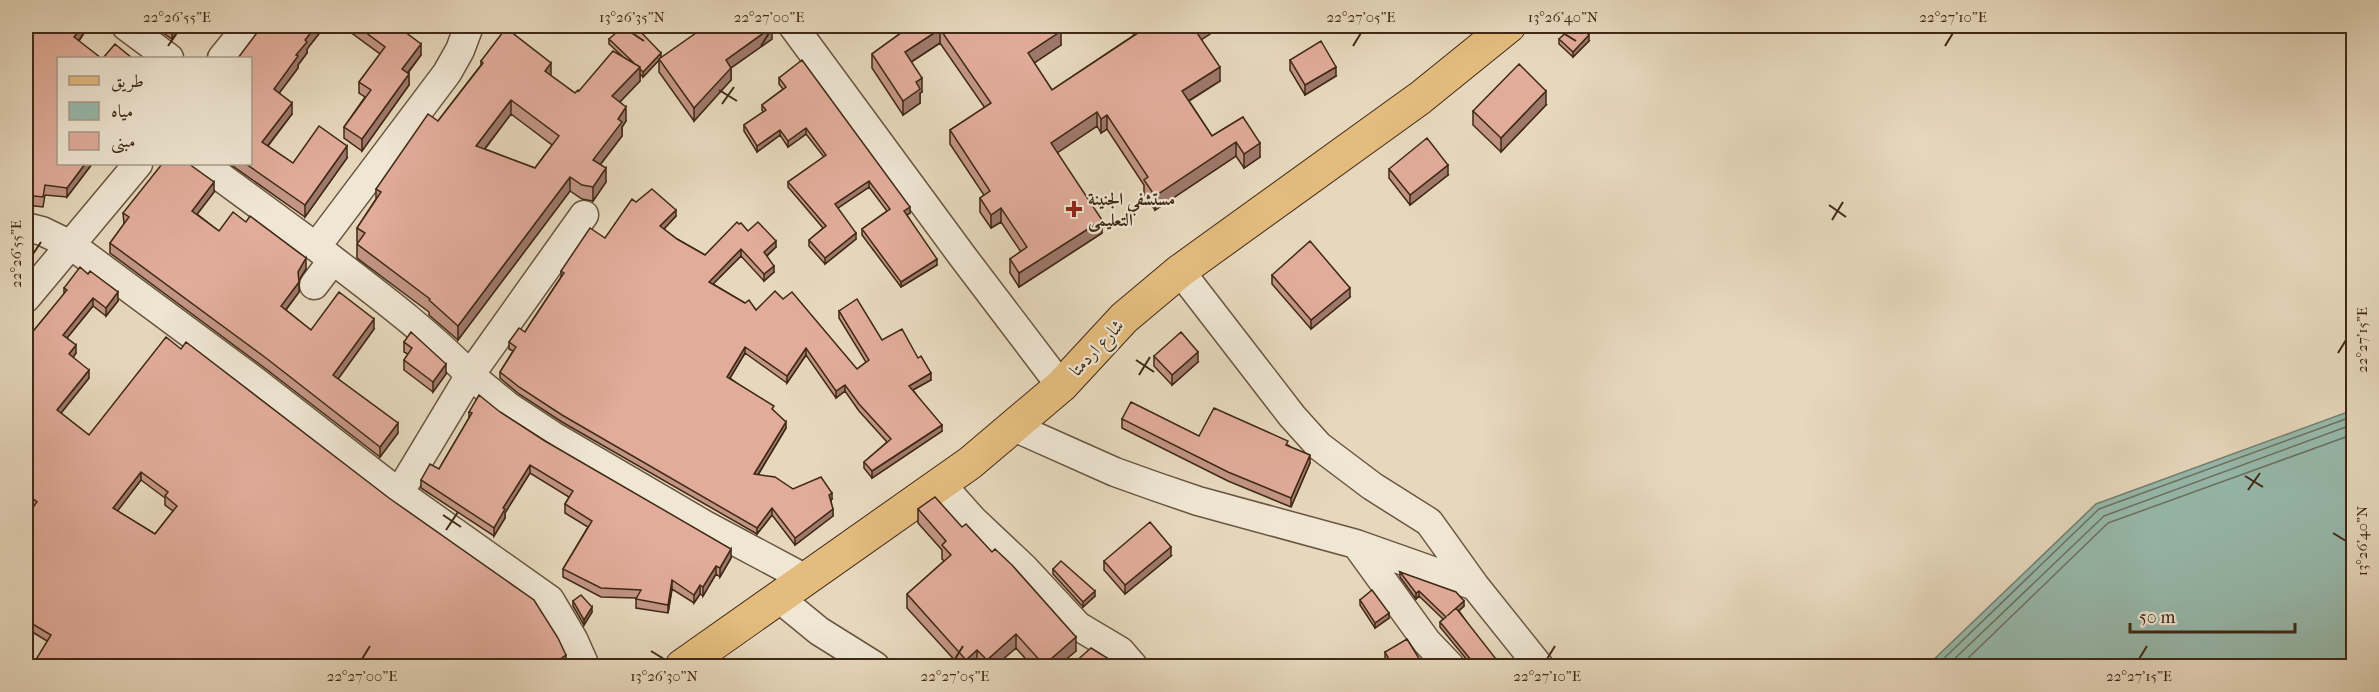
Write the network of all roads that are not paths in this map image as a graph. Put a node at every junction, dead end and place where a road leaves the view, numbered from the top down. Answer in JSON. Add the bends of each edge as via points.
{"nodes":[{"id":1,"x":126,"y":26,"type":"edge"},
{"id":2,"x":248,"y":26,"type":"edge"},
{"id":3,"x":469,"y":26,"type":"edge"},
{"id":4,"x":793,"y":26,"type":"edge"},
{"id":5,"x":1509,"y":26,"type":"edge"},
{"id":6,"x":168,"y":57,"type":"edge"},
{"id":7,"x":223,"y":57,"type":"edge"},
{"id":8,"x":137,"y":165,"type":"edge"},
{"id":9,"x":204,"y":165,"type":"edge"},
{"id":10,"x":584,"y":214,"type":"dead end"},
{"id":11,"x":26,"y":227,"type":"edge"},
{"id":12,"x":71,"y":245,"type":"junction"},
{"id":13,"x":324,"y":254,"type":"junction"},
{"id":14,"x":1180,"y":271,"type":"junction"},
{"id":15,"x":314,"y":285,"type":"dead end"},
{"id":16,"x":26,"y":298,"type":"edge"},
{"id":17,"x":470,"y":375,"type":"junction"},
{"id":18,"x":1061,"y":386,"type":"junction"},
{"id":19,"x":1014,"y":427,"type":"junction"},
{"id":20,"x":940,"y":483,"type":"junction"},
{"id":21,"x":399,"y":493,"type":"junction"},
{"id":22,"x":1356,"y":544,"type":"junction"},
{"id":23,"x":806,"y":579,"type":"junction"},
{"id":24,"x":1475,"y":586,"type":"junction"},
{"id":25,"x":780,"y":599,"type":"junction"},
{"id":26,"x":861,"y":663,"type":"edge"},
{"id":27,"x":585,"y":666,"type":"edge"},
{"id":28,"x":682,"y":666,"type":"edge"},
{"id":29,"x":1134,"y":666,"type":"edge"},
{"id":30,"x":1450,"y":666,"type":"edge"},
{"id":31,"x":1539,"y":666,"type":"edge"}],
"edges":[{"from":1,"to":6,"type":"street"},
{"from":2,"to":7,"type":"street"},
{"from":3,"to":13,"type":"street","via":[[447,73]]},
{"from":4,"to":18,"type":"street"},
{"from":5,"to":14,"type":"main road","name":"شارع اردمتا","via":[[1420,98]]},
{"from":8,"to":12,"type":"street"},
{"from":9,"to":13,"type":"street"},
{"from":10,"to":17,"type":"street"},
{"from":11,"to":12,"type":"street"},
{"from":12,"to":16,"type":"street"},
{"from":12,"to":21,"type":"street"},
{"from":13,"to":15,"type":"street"},
{"from":13,"to":17,"type":"street","via":[[405,315]]},
{"from":14,"to":18,"type":"main road","name":"شارع اردمتا","via":[[1124,318]]},
{"from":14,"to":24,"type":"street","via":[[1319,446],[1429,522]]},
{"from":17,"to":21,"type":"street"},
{"from":17,"to":23,"type":"street","via":[[553,436]]},
{"from":18,"to":19,"type":"main road","name":"شارع اردمتا"},
{"from":19,"to":20,"type":"main road","name":"شارع اردمتا"},
{"from":19,"to":22,"type":"street","via":[[1157,487]]},
{"from":20,"to":23,"type":"main road","name":"شارع اردمتا"},
{"from":20,"to":29,"type":"street","via":[[1078,626],[1120,651]]},
{"from":21,"to":27,"type":"street","via":[[550,600]]},
{"from":22,"to":24,"type":"street"},
{"from":22,"to":30,"type":"street","via":[[1427,642]]},
{"from":23,"to":25,"type":"main road","name":"شارع اردمتا"},
{"from":24,"to":31,"type":"street"},
{"from":25,"to":26,"type":"street"},
{"from":25,"to":28,"type":"main road","name":"شارع اردمتا"}]}
